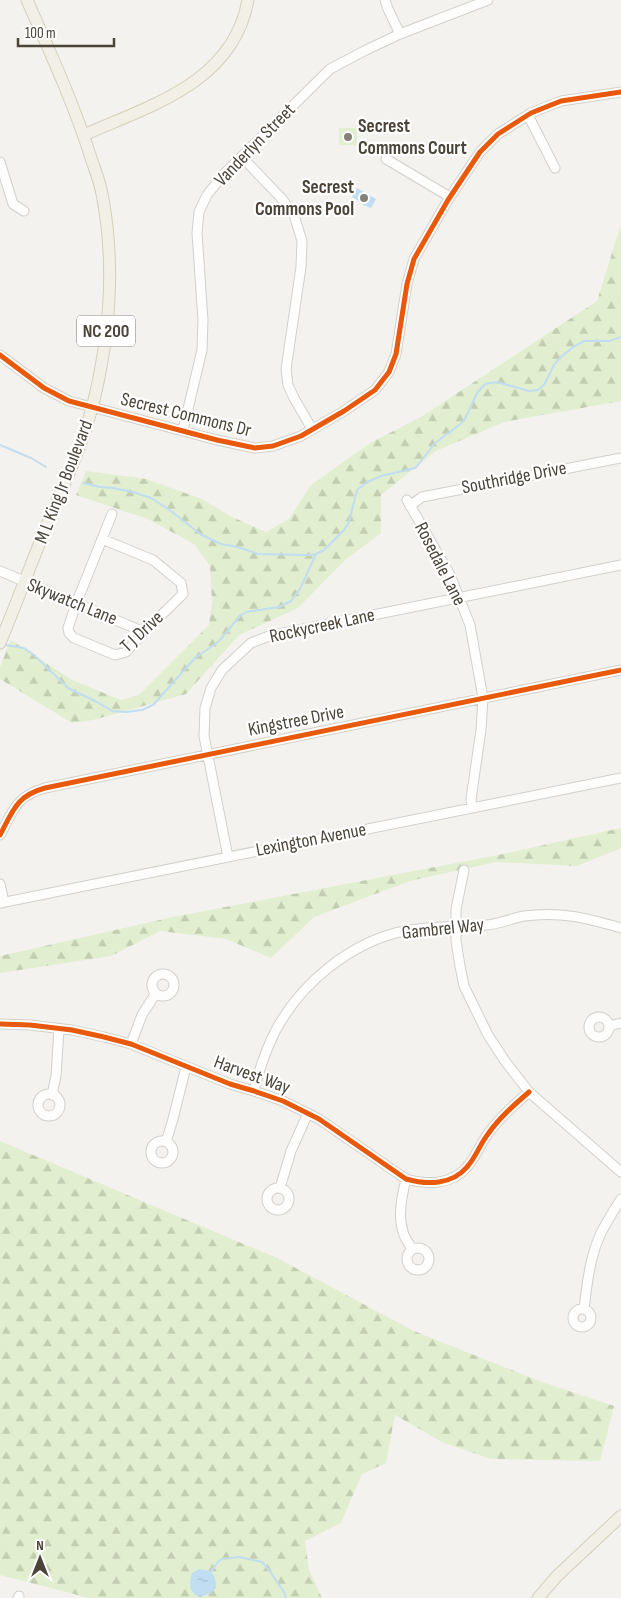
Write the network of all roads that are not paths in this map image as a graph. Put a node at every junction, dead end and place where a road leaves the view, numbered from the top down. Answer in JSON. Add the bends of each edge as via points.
{"nodes":[{"id":1,"x":27,"y":0,"type":"edge"},
{"id":2,"x":248,"y":0,"type":"edge"},
{"id":3,"x":385,"y":0,"type":"edge"},
{"id":4,"x":488,"y":0,"type":"edge"},
{"id":5,"x":400,"y":34,"type":"junction"},
{"id":6,"x":621,"y":92,"type":"edge"},
{"id":7,"x":528,"y":115,"type":"junction"},
{"id":8,"x":84,"y":135,"type":"junction"},
{"id":9,"x":242,"y":157,"type":"junction"},
{"id":10,"x":386,"y":159,"type":"dead end"},
{"id":11,"x":0,"y":162,"type":"edge"},
{"id":12,"x":555,"y":168,"type":"dead end"},
{"id":13,"x":450,"y":197,"type":"junction"},
{"id":14,"x":24,"y":211,"type":"dead end"},
{"id":15,"x":0,"y":355,"type":"edge"},
{"id":16,"x":92,"y":406,"type":"junction"},
{"id":17,"x":312,"y":429,"type":"junction"},
{"id":18,"x":183,"y":430,"type":"junction"},
{"id":19,"x":621,"y":458,"type":"edge"},
{"id":20,"x":408,"y":503,"type":"joint"},
{"id":21,"x":112,"y":514,"type":"dead end"},
{"id":22,"x":102,"y":539,"type":"junction"},
{"id":23,"x":621,"y":565,"type":"edge"},
{"id":24,"x":0,"y":571,"type":"edge"},
{"id":25,"x":24,"y":582,"type":"junction"},
{"id":26,"x":460,"y":598,"type":"junction"},
{"id":27,"x":76,"y":604,"type":"junction"},
{"id":28,"x":144,"y":632,"type":"junction"},
{"id":29,"x":0,"y":643,"type":"edge"},
{"id":30,"x":621,"y":670,"type":"edge"},
{"id":31,"x":483,"y":698,"type":"junction"},
{"id":32,"x":208,"y":754,"type":"junction"},
{"id":33,"x":621,"y":778,"type":"edge"},
{"id":34,"x":472,"y":808,"type":"junction"},
{"id":35,"x":0,"y":835,"type":"edge"},
{"id":36,"x":228,"y":857,"type":"junction"},
{"id":37,"x":464,"y":870,"type":"dead end"},
{"id":38,"x":0,"y":884,"type":"edge"},
{"id":39,"x":2,"y":903,"type":"edge"},
{"id":40,"x":457,"y":927,"type":"junction"},
{"id":41,"x":621,"y":928,"type":"edge"},
{"id":42,"x":156,"y":993,"type":"dead end"},
{"id":43,"x":621,"y":1023,"type":"edge"},
{"id":44,"x":0,"y":1024,"type":"edge"},
{"id":45,"x":609,"y":1026,"type":"dead end"},
{"id":46,"x":59,"y":1029,"type":"junction"},
{"id":47,"x":131,"y":1044,"type":"junction"},
{"id":48,"x":186,"y":1067,"type":"junction"},
{"id":49,"x":254,"y":1091,"type":"junction"},
{"id":50,"x":528,"y":1092,"type":"junction"},
{"id":51,"x":52,"y":1095,"type":"dead end"},
{"id":52,"x":308,"y":1113,"type":"junction"},
{"id":53,"x":166,"y":1142,"type":"dead end"},
{"id":54,"x":621,"y":1172,"type":"edge"},
{"id":55,"x":406,"y":1179,"type":"junction"},
{"id":56,"x":280,"y":1188,"type":"dead end"},
{"id":57,"x":621,"y":1199,"type":"edge"},
{"id":58,"x":413,"y":1249,"type":"dead end"},
{"id":59,"x":584,"y":1309,"type":"dead end"},
{"id":60,"x":621,"y":1516,"type":"edge"},
{"id":61,"x":538,"y":1598,"type":"edge"}],
"edges":[{"from":1,"to":8,"type":"main road","name":"M L King Jr Boulevard","number":"NC 200"},
{"from":2,"to":8,"type":"main road","via":[[230,46],[200,79],[173,95]]},
{"from":3,"to":5,"type":"street"},
{"from":4,"to":5,"type":"street","name":"Vanderlyn Street"},
{"from":5,"to":9,"type":"street","name":"Vanderlyn Street","via":[[330,69]]},
{"from":6,"to":7,"type":"street","name":"Secrest Commons Dr","via":[[561,101]]},
{"from":7,"to":12,"type":"street"},
{"from":7,"to":13,"type":"street","name":"Secrest Commons Dr","via":[[498,134],[480,152]]},
{"from":8,"to":16,"type":"main road","name":"M L King Jr Boulevard","number":"NC 200","via":[[102,192],[109,256],[107,327]]},
{"from":9,"to":17,"type":"street","via":[[294,215],[302,241],[286,369],[288,385]]},
{"from":9,"to":18,"type":"street","name":"Vanderlyn Street","via":[[222,175],[199,212],[202,350]]},
{"from":10,"to":13,"type":"street"},
{"from":11,"to":14,"type":"street","via":[[13,204]]},
{"from":13,"to":17,"type":"street","name":"Secrest Commons Dr","via":[[414,260],[396,354],[389,372],[374,390]]},
{"from":15,"to":16,"type":"street","name":"Secrest Commons Dr","via":[[44,388],[70,401]]},
{"from":16,"to":18,"type":"street","name":"Secrest Commons Dr"},
{"from":16,"to":25,"type":"main road","name":"M L King Jr Boulevard","number":"NC 200","via":[[80,445]]},
{"from":17,"to":18,"type":"street","name":"Secrest Commons Dr","via":[[273,446],[256,448]]},
{"from":19,"to":20,"type":"street","name":"Southridge Drive","via":[[422,497]]},
{"from":20,"to":26,"type":"street","name":"Rosedale Lane"},
{"from":21,"to":22,"type":"street","name":"T J Drive"},
{"from":22,"to":27,"type":"street","name":"T J Drive"},
{"from":22,"to":28,"type":"street","name":"T J Drive","via":[[153,560],[181,583],[183,594]]},
{"from":23,"to":26,"type":"street","name":"Rockycreek Lane"},
{"from":24,"to":25,"type":"street","name":"Skywatch Lane"},
{"from":25,"to":27,"type":"street","name":"Skywatch Lane"},
{"from":25,"to":29,"type":"main road","name":"M L King Jr Boulevard","number":"NC 200"},
{"from":26,"to":31,"type":"street","name":"Rosedale Lane","via":[[470,626]]},
{"from":26,"to":32,"type":"street","name":"Rockycreek Lane","via":[[269,636],[251,643],[222,670],[211,688],[205,708],[204,736]]},
{"from":27,"to":28,"type":"street","name":"Skywatch Lane"},
{"from":27,"to":28,"type":"street","name":"T J Drive","via":[[69,633],[107,652],[115,655],[126,652]]},
{"from":30,"to":31,"type":"street","name":"Kingstree Drive"},
{"from":31,"to":32,"type":"street","name":"Kingstree Drive"},
{"from":31,"to":34,"type":"street","name":"Rosedale Lane"},
{"from":32,"to":35,"type":"street","name":"Kingstree Drive","via":[[35,791],[16,805]]},
{"from":32,"to":36,"type":"street","name":"Rockycreek Lane"},
{"from":33,"to":34,"type":"street","name":"Lexington Avenue"},
{"from":34,"to":36,"type":"street","name":"Lexington Avenue"},
{"from":36,"to":39,"type":"street","name":"Lexington Avenue"},
{"from":37,"to":40,"type":"street","via":[[456,910]]},
{"from":38,"to":39,"type":"street"},
{"from":40,"to":41,"type":"street","name":"Gambrel Way","via":[[557,914],[587,918]]},
{"from":40,"to":49,"type":"street","name":"Gambrel Way","via":[[402,932],[371,942],[344,956],[320,975],[287,1011],[275,1031]]},
{"from":40,"to":50,"type":"street","via":[[456,941],[464,986],[488,1035]]},
{"from":42,"to":47,"type":"street","via":[[142,1015]]},
{"from":43,"to":45,"type":"street"},
{"from":44,"to":46,"type":"street","name":"Harvest Way"},
{"from":46,"to":47,"type":"street","name":"Harvest Way"},
{"from":46,"to":51,"type":"street"},
{"from":47,"to":48,"type":"street","name":"Harvest Way"},
{"from":48,"to":49,"type":"street","name":"Harvest Way"},
{"from":48,"to":53,"type":"street"},
{"from":49,"to":52,"type":"street","name":"Harvest Way"},
{"from":50,"to":54,"type":"street"},
{"from":50,"to":55,"type":"street","name":"Harvest Way","via":[[497,1122],[467,1167],[455,1177],[435,1184]]},
{"from":52,"to":55,"type":"street","name":"Harvest Way"},
{"from":52,"to":56,"type":"street","via":[[291,1151]]},
{"from":55,"to":58,"type":"street","via":[[400,1224]]},
{"from":57,"to":59,"type":"street","via":[[596,1247]]},
{"from":60,"to":61,"type":"main road"}]}
